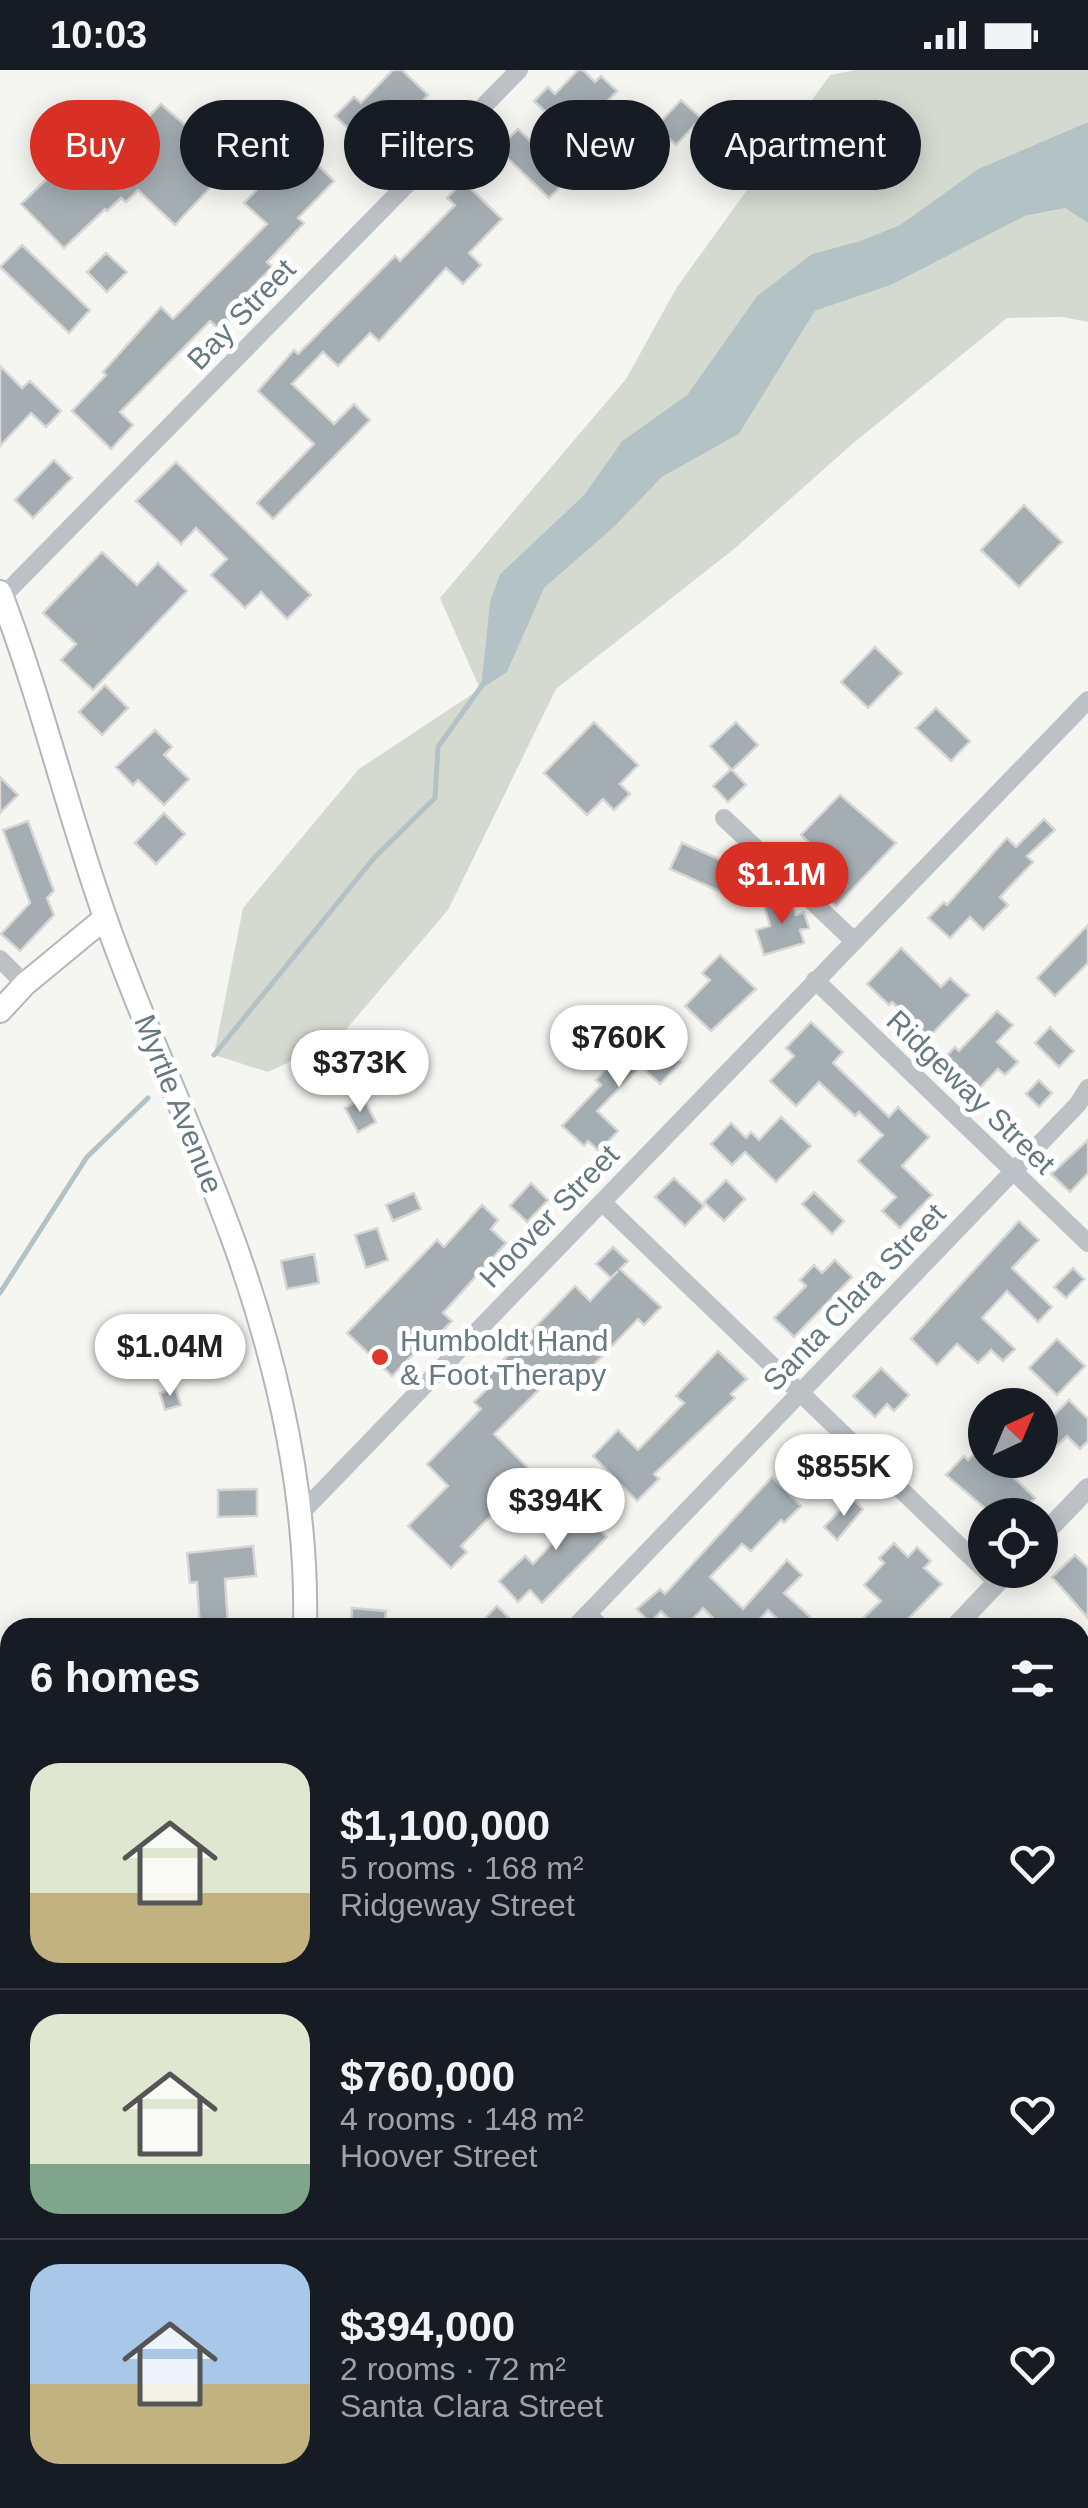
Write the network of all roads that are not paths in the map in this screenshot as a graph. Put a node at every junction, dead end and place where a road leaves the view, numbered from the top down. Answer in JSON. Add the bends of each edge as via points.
{"nodes":[{"id":1,"x":518,"y":70,"type":"edge"},
{"id":2,"x":1,"y":595,"type":"edge"},
{"id":3,"x":1088,"y":700,"type":"edge"},
{"id":4,"x":724,"y":818,"type":"dead end"},
{"id":5,"x":105,"y":918,"type":"junction"},
{"id":6,"x":854,"y":941,"type":"junction"},
{"id":7,"x":0,"y":959,"type":"edge"},
{"id":8,"x":815,"y":980,"type":"junction"},
{"id":9,"x":25,"y":984,"type":"junction"},
{"id":10,"x":0,"y":1011,"type":"edge"},
{"id":11,"x":1088,"y":1088,"type":"edge"},
{"id":12,"x":1014,"y":1171,"type":"junction"},
{"id":13,"x":602,"y":1202,"type":"junction"},
{"id":14,"x":1088,"y":1243,"type":"edge"},
{"id":15,"x":799,"y":1393,"type":"junction"},
{"id":16,"x":1088,"y":1488,"type":"edge"},
{"id":17,"x":302,"y":1513,"type":"junction"},
{"id":18,"x":1058,"y":1519,"type":"edge"},
{"id":19,"x":968,"y":1545,"type":"edge"},
{"id":20,"x":992,"y":1588,"type":"edge"},
{"id":21,"x":305,"y":1618,"type":"edge"},
{"id":22,"x":583,"y":1618,"type":"edge"},
{"id":23,"x":963,"y":1618,"type":"edge"}],
"edges":[{"from":1,"to":2,"type":"street","name":"Bay Street"},
{"from":2,"to":5,"type":"main road","name":"Myrtle Avenue"},
{"from":3,"to":6,"type":"street","name":"Hoover Street"},
{"from":4,"to":6,"type":"street"},
{"from":5,"to":9,"type":"main road"},
{"from":5,"to":17,"type":"main road","name":"Myrtle Avenue","via":[[239,1255]]},
{"from":6,"to":8,"type":"street","name":"Hoover Street"},
{"from":7,"to":9,"type":"street"},
{"from":8,"to":12,"type":"street","name":"Ridgeway Street"},
{"from":8,"to":13,"type":"street","name":"Hoover Street"},
{"from":9,"to":10,"type":"main road"},
{"from":11,"to":12,"type":"street","name":"Santa Clara Street"},
{"from":12,"to":14,"type":"street","name":"Ridgeway Street"},
{"from":12,"to":15,"type":"street","name":"Santa Clara Street"},
{"from":13,"to":15,"type":"street"},
{"from":13,"to":17,"type":"street","name":"Hoover Street"},
{"from":15,"to":19,"type":"street"},
{"from":15,"to":22,"type":"street","name":"Santa Clara Street"},
{"from":16,"to":18,"type":"street"},
{"from":17,"to":21,"type":"main road","name":"Myrtle Avenue"},
{"from":20,"to":23,"type":"street"}]}
